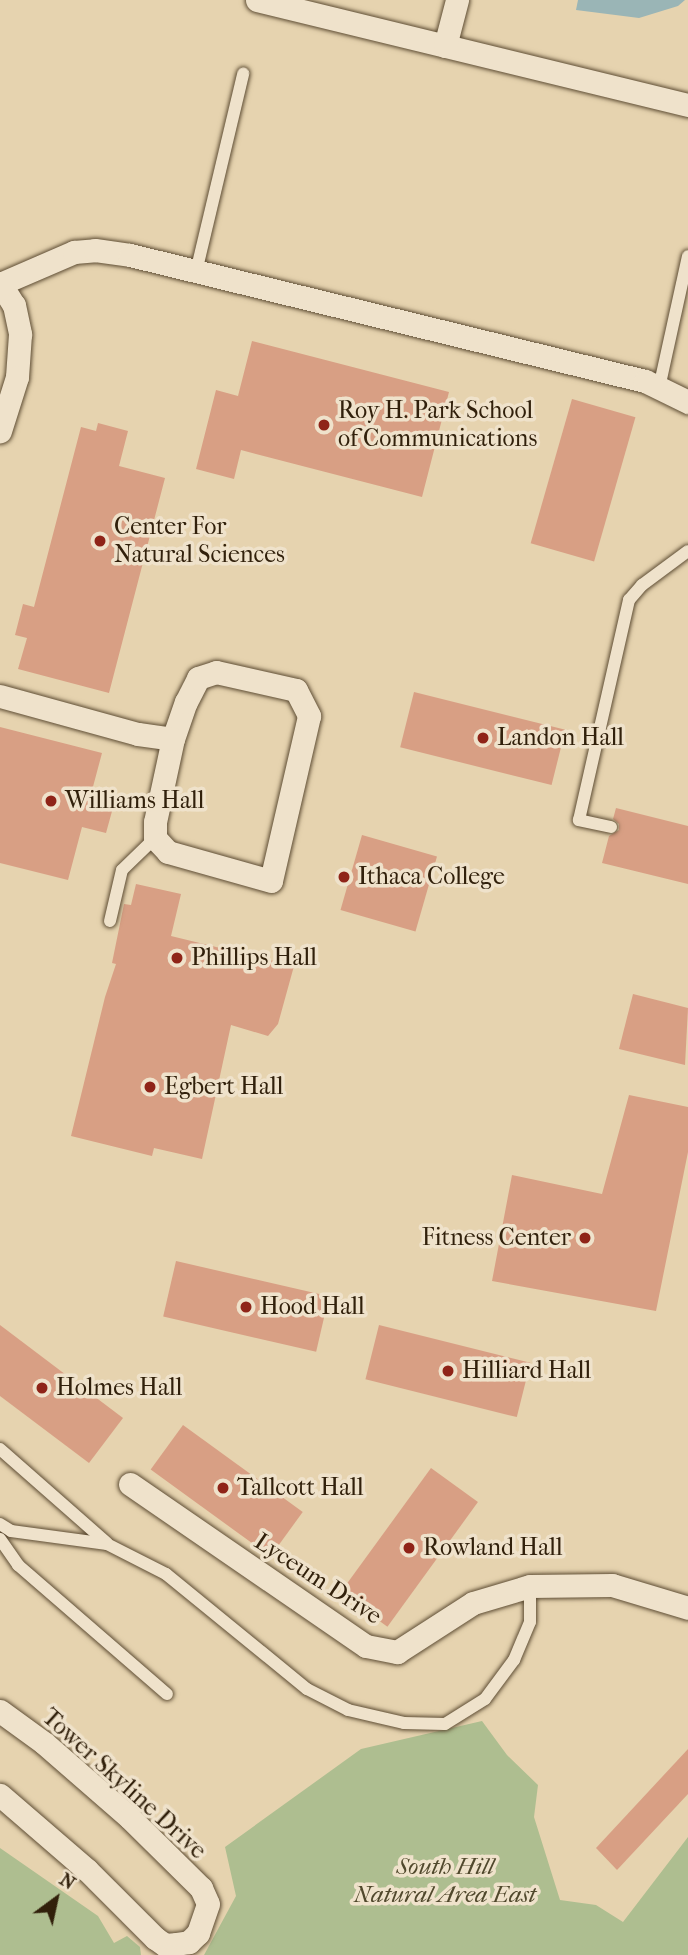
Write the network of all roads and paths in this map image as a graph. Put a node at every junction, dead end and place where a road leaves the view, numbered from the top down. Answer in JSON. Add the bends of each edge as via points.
{"nodes":[{"id":1,"x":257,"y":0,"type":"edge"},
{"id":2,"x":457,"y":0,"type":"edge"},
{"id":3,"x":446,"y":46,"type":"junction"},
{"id":4,"x":243,"y":74,"type":"dead end"},
{"id":5,"x":688,"y":105,"type":"edge"},
{"id":6,"x":688,"y":256,"type":"edge"},
{"id":7,"x":195,"y":272,"type":"junction"},
{"id":8,"x":0,"y":283,"type":"edge"},
{"id":9,"x":659,"y":388,"type":"junction"},
{"id":10,"x":688,"y":402,"type":"edge"},
{"id":11,"x":0,"y":431,"type":"edge"},
{"id":12,"x":688,"y":551,"type":"edge"},
{"id":13,"x":0,"y":696,"type":"edge"},
{"id":14,"x":173,"y":739,"type":"junction"},
{"id":15,"x":611,"y":828,"type":"dead end"},
{"id":16,"x":156,"y":838,"type":"junction"},
{"id":17,"x":110,"y":921,"type":"dead end"},
{"id":18,"x":0,"y":1449,"type":"edge"},
{"id":19,"x":130,"y":1484,"type":"dead end"},
{"id":20,"x":0,"y":1524,"type":"edge"},
{"id":21,"x":0,"y":1539,"type":"edge"},
{"id":22,"x":107,"y":1544,"type":"junction"},
{"id":23,"x":530,"y":1586,"type":"junction"},
{"id":24,"x":688,"y":1608,"type":"edge"},
{"id":25,"x":167,"y":1694,"type":"dead end"},
{"id":26,"x":0,"y":1710,"type":"edge"},
{"id":27,"x":0,"y":1795,"type":"edge"}],
"edges":[{"from":1,"to":3,"type":"street"},
{"from":2,"to":3,"type":"street"},
{"from":3,"to":5,"type":"street"},
{"from":4,"to":7,"type":"lane"},
{"from":6,"to":9,"type":"lane"},
{"from":7,"to":8,"type":"street","via":[[95,250],[74,252]]},
{"from":7,"to":9,"type":"street"},
{"from":8,"to":11,"type":"street","via":[[14,305],[20,334],[17,377]]},
{"from":9,"to":10,"type":"street"},
{"from":12,"to":15,"type":"lane","via":[[629,600],[579,820]]},
{"from":13,"to":14,"type":"street","via":[[138,734]]},
{"from":14,"to":16,"type":"street","via":[[155,822]]},
{"from":14,"to":16,"type":"street","via":[[198,678],[216,672],[296,690],[309,716],[271,881],[168,852]]},
{"from":16,"to":17,"type":"lane","via":[[122,870]]},
{"from":18,"to":22,"type":"lane"},
{"from":19,"to":23,"type":"street","name":"Lyceum Drive","via":[[366,1646],[397,1652],[473,1603]]},
{"from":20,"to":22,"type":"lane","via":[[11,1531]]},
{"from":21,"to":25,"type":"lane","via":[[18,1565]]},
{"from":22,"to":23,"type":"lane","via":[[166,1574],[307,1689],[348,1710],[404,1723],[445,1724],[485,1699],[514,1660],[530,1622]]},
{"from":23,"to":24,"type":"street","name":"Lyceum Drive","via":[[612,1585]]},
{"from":26,"to":27,"type":"street","name":"Tower Skyline Drive","via":[[120,1810],[201,1888],[208,1904],[198,1933],[188,1942],[165,1945]]}]}
